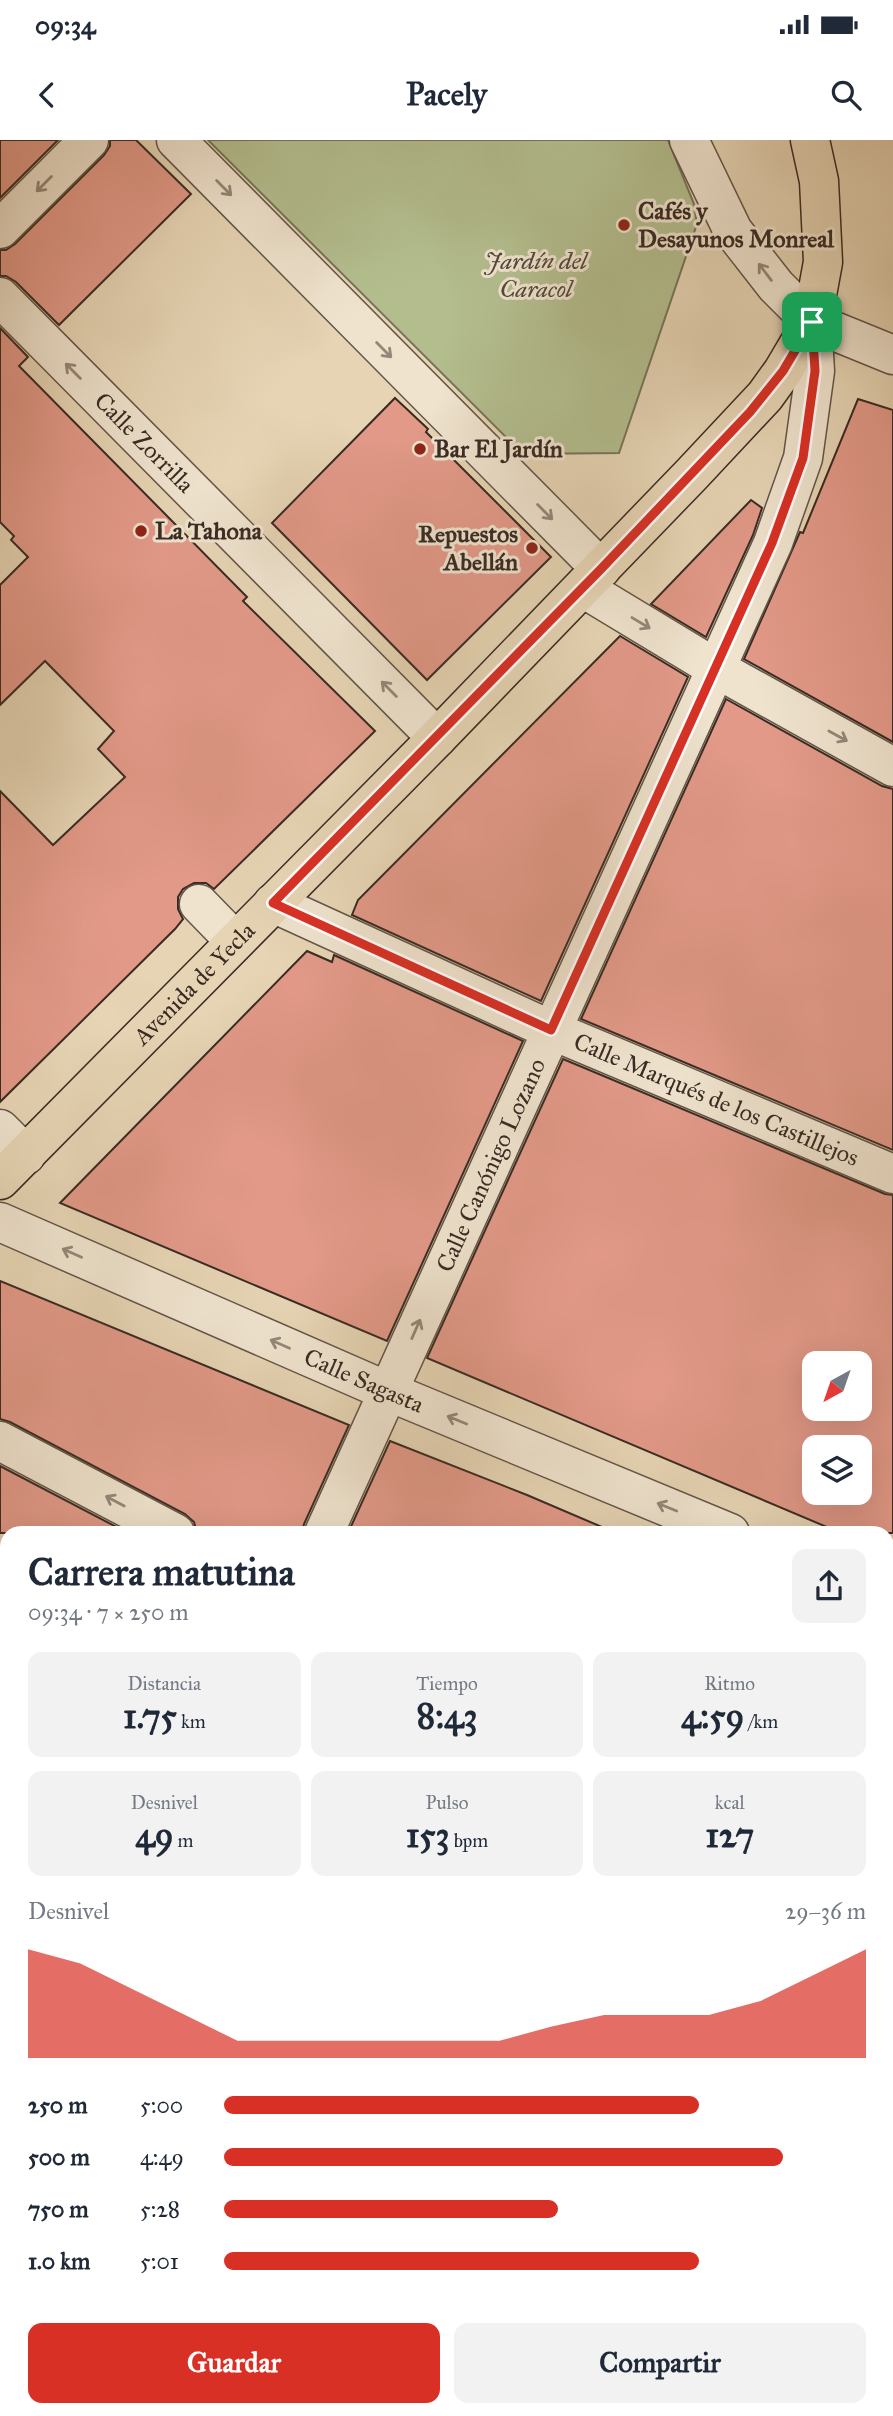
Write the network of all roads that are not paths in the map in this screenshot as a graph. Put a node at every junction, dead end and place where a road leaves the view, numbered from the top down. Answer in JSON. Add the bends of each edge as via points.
{"nodes":[{"id":1,"x":89,"y":140,"type":"edge"},
{"id":2,"x":176,"y":140,"type":"edge"},
{"id":3,"x":689,"y":140,"type":"edge"},
{"id":4,"x":810,"y":140,"type":"edge"},
{"id":5,"x":0,"y":229,"type":"edge"},
{"id":6,"x":0,"y":298,"type":"edge"},
{"id":7,"x":812,"y":322,"type":"junction"},
{"id":8,"x":893,"y":355,"type":"edge"},
{"id":9,"x":592,"y":578,"type":"junction"},
{"id":10,"x":717,"y":669,"type":"junction"},
{"id":11,"x":437,"y":738,"type":"junction"},
{"id":12,"x":893,"y":767,"type":"edge"},
{"id":13,"x":273,"y":903,"type":"junction"},
{"id":14,"x":199,"y":904,"type":"dead end"},
{"id":15,"x":235,"y":941,"type":"junction"},
{"id":16,"x":551,"y":1030,"type":"junction"},
{"id":17,"x":9,"y":1155,"type":"edge"},
{"id":18,"x":893,"y":1174,"type":"edge"},
{"id":19,"x":0,"y":1222,"type":"edge"},
{"id":20,"x":387,"y":1391,"type":"junction"},
{"id":21,"x":0,"y":1441,"type":"edge"},
{"id":22,"x":163,"y":1526,"type":"edge"},
{"id":23,"x":327,"y":1526,"type":"edge"},
{"id":24,"x":713,"y":1526,"type":"edge"}],
"edges":[{"from":1,"to":5,"type":"street","one_way":true},
{"from":2,"to":9,"type":"street","one_way":true},
{"from":7,"to":3,"type":"street","one_way":true,"via":[[776,286],[733,231]]},
{"from":4,"to":7,"type":"main road","via":[[819,181],[823,262]]},
{"from":11,"to":6,"type":"street","name":"Calle Zorrilla","one_way":true},
{"from":7,"to":8,"type":"street"},
{"from":7,"to":9,"type":"main road","name":"Avenida de Yecla","via":[[765,396]]},
{"from":7,"to":10,"type":"street","name":"Calle Canónigo Lozano","via":[[815,371],[803,458]]},
{"from":9,"to":10,"type":"street","one_way":true},
{"from":9,"to":11,"type":"main road","name":"Avenida de Yecla"},
{"from":10,"to":12,"type":"street","one_way":true},
{"from":10,"to":16,"type":"street","name":"Calle Canónigo Lozano"},
{"from":11,"to":13,"type":"main road","name":"Avenida de Yecla"},
{"from":13,"to":15,"type":"main road","name":"Avenida de Yecla"},
{"from":13,"to":16,"type":"street","name":"Calle Marqués de los Castillejos"},
{"from":14,"to":15,"type":"street"},
{"from":15,"to":17,"type":"main road","name":"Avenida de Yecla"},
{"from":16,"to":18,"type":"street","name":"Calle Marqués de los Castillejos"},
{"from":20,"to":16,"type":"street","name":"Calle Canónigo Lozano","one_way":true},
{"from":20,"to":19,"type":"street","name":"Calle Sagasta","one_way":true},
{"from":20,"to":23,"type":"street","name":"Calle Canónigo Lozano"},
{"from":24,"to":20,"type":"street","name":"Calle Sagasta","one_way":true},
{"from":22,"to":21,"type":"street","one_way":true}]}
